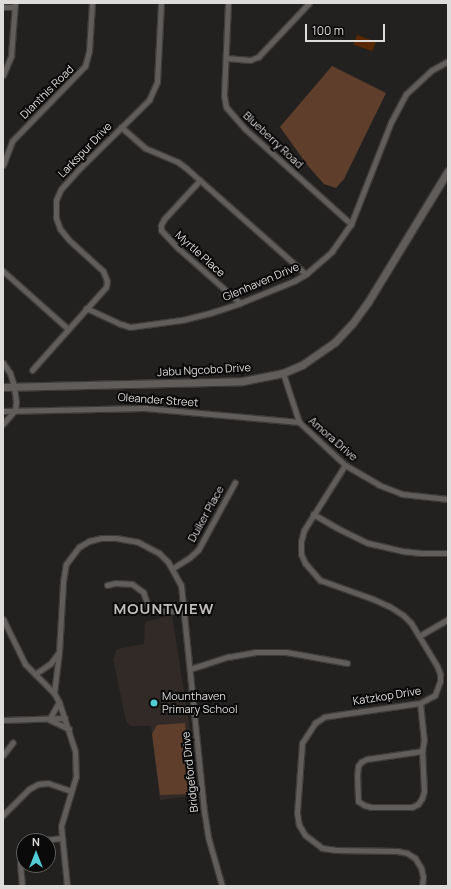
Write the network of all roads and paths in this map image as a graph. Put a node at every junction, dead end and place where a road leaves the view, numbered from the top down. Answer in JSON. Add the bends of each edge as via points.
{"nodes":[{"id":1,"x":92,"y":3,"type":"edge"},
{"id":2,"x":161,"y":3,"type":"edge"},
{"id":3,"x":228,"y":3,"type":"edge"},
{"id":4,"x":310,"y":3,"type":"edge"},
{"id":5,"x":14,"y":5,"type":"edge"},
{"id":6,"x":3,"y":7,"type":"edge"},
{"id":7,"x":226,"y":58,"type":"junction"},
{"id":8,"x":448,"y":61,"type":"edge"},
{"id":9,"x":3,"y":75,"type":"edge"},
{"id":10,"x":121,"y":127,"type":"junction"},
{"id":11,"x":3,"y":165,"type":"edge"},
{"id":12,"x":448,"y":171,"type":"edge"},
{"id":13,"x":200,"y":180,"type":"junction"},
{"id":14,"x":351,"y":224,"type":"junction"},
{"id":15,"x":3,"y":271,"type":"edge"},
{"id":16,"x":306,"y":274,"type":"junction"},
{"id":17,"x":240,"y":303,"type":"junction"},
{"id":18,"x":86,"y":308,"type":"junction"},
{"id":19,"x":68,"y":329,"type":"junction"},
{"id":20,"x":3,"y":363,"type":"edge"},
{"id":21,"x":32,"y":370,"type":"dead end"},
{"id":22,"x":283,"y":373,"type":"junction"},
{"id":23,"x":14,"y":386,"type":"junction"},
{"id":24,"x":3,"y":387,"type":"edge"},
{"id":25,"x":15,"y":410,"type":"junction"},
{"id":26,"x":3,"y":411,"type":"edge"},
{"id":27,"x":299,"y":422,"type":"junction"},
{"id":28,"x":3,"y":424,"type":"edge"},
{"id":29,"x":345,"y":465,"type":"junction"},
{"id":30,"x":235,"y":482,"type":"dead end"},
{"id":31,"x":448,"y":499,"type":"edge"},
{"id":32,"x":313,"y":514,"type":"junction"},
{"id":33,"x":448,"y":553,"type":"edge"},
{"id":34,"x":173,"y":568,"type":"junction"},
{"id":35,"x":107,"y":585,"type":"dead end"},
{"id":36,"x":184,"y":611,"type":"junction"},
{"id":37,"x":3,"y":619,"type":"edge"},
{"id":38,"x":448,"y":619,"type":"edge"},
{"id":39,"x":419,"y":636,"type":"junction"},
{"id":40,"x":59,"y":652,"type":"junction"},
{"id":41,"x":347,"y":663,"type":"dead end"},
{"id":42,"x":190,"y":669,"type":"junction"},
{"id":43,"x":35,"y":674,"type":"junction"},
{"id":44,"x":54,"y":693,"type":"junction"},
{"id":45,"x":60,"y":702,"type":"junction"},
{"id":46,"x":420,"y":703,"type":"junction"},
{"id":47,"x":48,"y":718,"type":"junction"},
{"id":48,"x":65,"y":718,"type":"junction"},
{"id":49,"x":3,"y":720,"type":"edge"},
{"id":50,"x":69,"y":729,"type":"junction"},
{"id":51,"x":13,"y":742,"type":"dead end"},
{"id":52,"x":422,"y":751,"type":"junction"},
{"id":53,"x":3,"y":755,"type":"edge"},
{"id":54,"x":71,"y":791,"type":"junction"},
{"id":55,"x":3,"y":815,"type":"edge"},
{"id":56,"x":61,"y":838,"type":"junction"},
{"id":57,"x":56,"y":839,"type":"edge"},
{"id":58,"x":21,"y":873,"type":"edge"},
{"id":59,"x":22,"y":886,"type":"edge"},
{"id":60,"x":67,"y":886,"type":"edge"},
{"id":61,"x":222,"y":886,"type":"edge"},
{"id":62,"x":422,"y":886,"type":"edge"}],
"edges":[{"from":1,"to":11,"type":"street","name":"Dianthis Road","via":[[90,51],[85,66],[12,141]]},
{"from":2,"to":10,"type":"street","name":"Larkspur Drive","via":[[157,82],[149,100]]},
{"from":3,"to":7,"type":"street","name":"Blueberry Road"},
{"from":4,"to":7,"type":"street","via":[[258,57],[250,60]]},
{"from":5,"to":6,"type":"street"},
{"from":5,"to":9,"type":"street","via":[[11,56]]},
{"from":7,"to":14,"type":"street","name":"Blueberry Road","via":[[224,95],[226,107],[234,118]]},
{"from":8,"to":14,"type":"street","name":"Glenhaven Drive","via":[[432,70],[406,94]]},
{"from":10,"to":13,"type":"street","via":[[146,148],[178,162]]},
{"from":10,"to":18,"type":"street","name":"Larkspur Drive","via":[[61,189],[56,200],[56,218],[60,229],[106,275],[106,287]]},
{"from":12,"to":22,"type":"main road","name":"Jabu Ngcobo Drive","via":[[352,324],[319,354]]},
{"from":13,"to":16,"type":"street"},
{"from":13,"to":17,"type":"street","name":"Myrtle Place","via":[[164,219],[161,230]]},
{"from":14,"to":16,"type":"street","name":"Glenhaven Drive","via":[[332,251]]},
{"from":15,"to":19,"type":"street"},
{"from":16,"to":17,"type":"street","name":"Glenhaven Drive"},
{"from":17,"to":18,"type":"street","name":"Glenhaven Drive","via":[[210,314],[130,327]]},
{"from":18,"to":19,"type":"street","name":"Larkspur Drive"},
{"from":19,"to":21,"type":"street","name":"Larkspur Drive"},
{"from":20,"to":23,"type":"street","via":[[10,373]]},
{"from":22,"to":23,"type":"main road","name":"Jabu Ngcobo Drive","via":[[243,381]]},
{"from":22,"to":27,"type":"street","name":"Amora Drive"},
{"from":23,"to":24,"type":"main road","name":"Jabu Ngcobo Drive"},
{"from":23,"to":25,"type":"street"},
{"from":25,"to":26,"type":"street","name":"Oleander Street"},
{"from":25,"to":27,"type":"street","name":"Oleander Street","via":[[145,408]]},
{"from":25,"to":28,"type":"street"},
{"from":27,"to":29,"type":"street","name":"Amora Drive"},
{"from":29,"to":31,"type":"street","name":"Amora Drive","via":[[379,485],[402,494]]},
{"from":29,"to":32,"type":"street","name":"Katzkop Drive"},
{"from":30,"to":34,"type":"street","name":"Duiker Place","via":[[198,550]]},
{"from":32,"to":33,"type":"street","via":[[368,543],[402,551]]},
{"from":32,"to":39,"type":"street","name":"Katzkop Drive","via":[[301,541],[302,554],[309,569],[320,580],[390,606],[407,619]]},
{"from":34,"to":36,"type":"street","name":"Bridgeford Drive","via":[[181,585]]},
{"from":34,"to":40,"type":"street","name":"Bridgeford Drive","via":[[159,553],[138,542],[101,538],[79,547],[66,564]]},
{"from":35,"to":36,"type":"street","via":[[132,584],[143,592],[148,606],[154,611]]},
{"from":36,"to":42,"type":"street","name":"Bridgeford Drive"},
{"from":37,"to":43,"type":"street","via":[[18,652]]},
{"from":38,"to":39,"type":"street"},
{"from":39,"to":46,"type":"street","name":"Katzkop Drive","via":[[437,666],[440,681],[435,695]]},
{"from":40,"to":43,"type":"street","via":[[50,664]]},
{"from":40,"to":44,"type":"street","name":"Bridgeford Drive"},
{"from":41,"to":42,"type":"street","via":[[286,652],[255,652]]},
{"from":42,"to":61,"type":"street","name":"Bridgeford Drive","via":[[204,811],[208,837]]},
{"from":43,"to":44,"type":"street"},
{"from":44,"to":45,"type":"street"},
{"from":45,"to":47,"type":"street"},
{"from":45,"to":48,"type":"street"},
{"from":46,"to":52,"type":"street","via":[[424,738]]},
{"from":46,"to":62,"type":"street","name":"Katzkop Drive","via":[[324,717],[314,723],[302,742],[296,813],[305,835],[322,848],[407,853],[415,858],[421,868]]},
{"from":47,"to":48,"type":"street"},
{"from":47,"to":49,"type":"street"},
{"from":47,"to":50,"type":"street"},
{"from":48,"to":50,"type":"street"},
{"from":50,"to":54,"type":"street","via":[[77,766]]},
{"from":51,"to":53,"type":"street"},
{"from":52,"to":52,"type":"street","via":[[424,791],[418,804],[412,807],[371,807],[358,801],[357,776],[361,762]]},
{"from":54,"to":55,"type":"street","via":[[48,783],[38,784],[30,788]]},
{"from":54,"to":56,"type":"street","via":[[63,813]]},
{"from":56,"to":57,"type":"street"},
{"from":56,"to":60,"type":"street"},
{"from":58,"to":59,"type":"street"}]}
